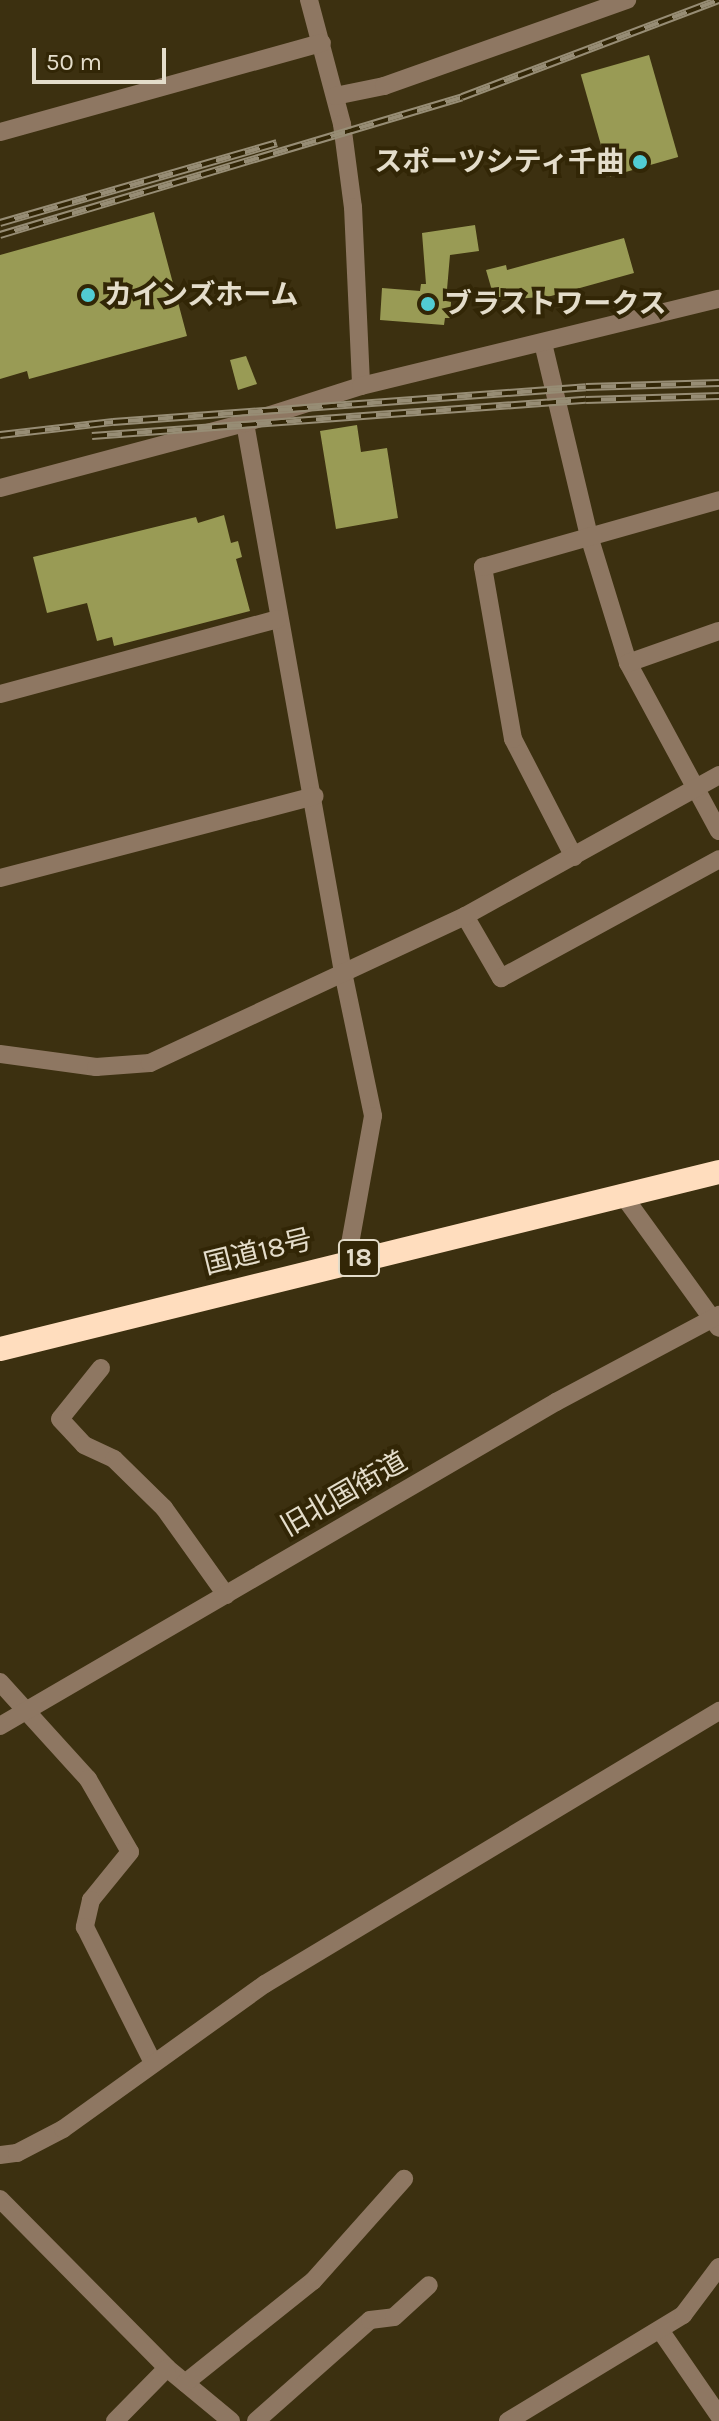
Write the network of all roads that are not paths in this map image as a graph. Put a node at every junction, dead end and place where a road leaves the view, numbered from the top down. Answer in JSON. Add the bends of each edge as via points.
{"nodes":[{"id":1,"x":309,"y":0,"type":"edge"},
{"id":2,"x":627,"y":0,"type":"edge"},
{"id":3,"x":322,"y":43,"type":"junction"},
{"id":4,"x":335,"y":96,"type":"junction"},
{"id":5,"x":0,"y":132,"type":"edge"},
{"id":6,"x":719,"y":299,"type":"edge"},
{"id":7,"x":543,"y":343,"type":"junction"},
{"id":8,"x":361,"y":386,"type":"junction"},
{"id":9,"x":245,"y":423,"type":"junction"},
{"id":10,"x":0,"y":488,"type":"edge"},
{"id":11,"x":719,"y":500,"type":"edge"},
{"id":12,"x":589,"y":536,"type":"junction"},
{"id":13,"x":278,"y":619,"type":"junction"},
{"id":14,"x":719,"y":631,"type":"edge"},
{"id":15,"x":628,"y":663,"type":"junction"},
{"id":16,"x":0,"y":694,"type":"edge"},
{"id":17,"x":719,"y":775,"type":"edge"},
{"id":18,"x":695,"y":789,"type":"junction"},
{"id":19,"x":314,"y":796,"type":"junction"},
{"id":20,"x":719,"y":831,"type":"edge"},
{"id":21,"x":574,"y":857,"type":"junction"},
{"id":22,"x":719,"y":859,"type":"edge"},
{"id":23,"x":0,"y":878,"type":"edge"},
{"id":24,"x":465,"y":916,"type":"junction"},
{"id":25,"x":343,"y":972,"type":"junction"},
{"id":26,"x":0,"y":1054,"type":"edge"},
{"id":27,"x":719,"y":1172,"type":"edge"},
{"id":28,"x":622,"y":1194,"type":"junction"},
{"id":29,"x":347,"y":1261,"type":"junction"},
{"id":30,"x":716,"y":1321,"type":"edge"},
{"id":31,"x":0,"y":1349,"type":"edge"},
{"id":32,"x":101,"y":1368,"type":"dead end"},
{"id":33,"x":226,"y":1595,"type":"junction"},
{"id":34,"x":0,"y":1682,"type":"edge"},
{"id":35,"x":26,"y":1711,"type":"junction"},
{"id":36,"x":719,"y":1711,"type":"edge"},
{"id":37,"x":0,"y":1726,"type":"edge"},
{"id":38,"x":153,"y":2063,"type":"junction"},
{"id":39,"x":0,"y":2155,"type":"edge"},
{"id":40,"x":404,"y":2179,"type":"dead end"},
{"id":41,"x":0,"y":2199,"type":"edge"},
{"id":42,"x":719,"y":2267,"type":"edge"},
{"id":43,"x":429,"y":2285,"type":"dead end"},
{"id":44,"x":660,"y":2330,"type":"junction"},
{"id":45,"x":167,"y":2368,"type":"junction"},
{"id":46,"x":185,"y":2383,"type":"junction"},
{"id":47,"x":719,"y":2416,"type":"edge"},
{"id":48,"x":115,"y":2421,"type":"edge"},
{"id":49,"x":231,"y":2421,"type":"edge"},
{"id":50,"x":256,"y":2421,"type":"edge"},
{"id":51,"x":508,"y":2421,"type":"edge"}],
"edges":[{"from":1,"to":3,"type":"street"},
{"from":2,"to":4,"type":"street","via":[[384,86]]},
{"from":3,"to":4,"type":"street"},
{"from":3,"to":5,"type":"street"},
{"from":4,"to":8,"type":"street","via":[[353,207]]},
{"from":6,"to":7,"type":"street"},
{"from":7,"to":8,"type":"street"},
{"from":7,"to":12,"type":"street"},
{"from":8,"to":9,"type":"street"},
{"from":9,"to":10,"type":"street"},
{"from":9,"to":13,"type":"street"},
{"from":11,"to":12,"type":"street"},
{"from":12,"to":15,"type":"street"},
{"from":12,"to":21,"type":"street","via":[[483,567],[513,739]]},
{"from":13,"to":16,"type":"street"},
{"from":13,"to":19,"type":"street"},
{"from":14,"to":15,"type":"street"},
{"from":15,"to":18,"type":"street"},
{"from":17,"to":18,"type":"street"},
{"from":18,"to":20,"type":"street"},
{"from":18,"to":21,"type":"street"},
{"from":19,"to":23,"type":"street"},
{"from":19,"to":25,"type":"street"},
{"from":21,"to":24,"type":"street"},
{"from":22,"to":24,"type":"street","via":[[501,978]]},
{"from":24,"to":25,"type":"street"},
{"from":25,"to":26,"type":"street","via":[[150,1063],[96,1067]]},
{"from":25,"to":29,"type":"street","via":[[373,1116]]},
{"from":27,"to":28,"type":"highway","name":"国道18号","number":"18"},
{"from":28,"to":29,"type":"highway","name":"国道18号","number":"18"},
{"from":28,"to":30,"type":"street"},
{"from":29,"to":31,"type":"highway","name":"国道18号","number":"18"},
{"from":30,"to":33,"type":"street","name":"旧北国街道","via":[[556,1402]]},
{"from":32,"to":33,"type":"street","via":[[60,1419],[84,1445],[114,1459],[164,1508]]},
{"from":33,"to":35,"type":"street","name":"旧北国街道"},
{"from":34,"to":35,"type":"street"},
{"from":35,"to":37,"type":"street","name":"旧北国街道"},
{"from":35,"to":38,"type":"street","via":[[88,1779],[130,1852],[91,1900],[85,1927]]},
{"from":36,"to":38,"type":"street","via":[[265,1984]]},
{"from":38,"to":39,"type":"street","via":[[63,2129],[17,2153]]},
{"from":40,"to":46,"type":"street","via":[[313,2281]]},
{"from":41,"to":45,"type":"street"},
{"from":42,"to":44,"type":"street","via":[[683,2315]]},
{"from":43,"to":50,"type":"street","via":[[394,2317],[370,2320]]},
{"from":44,"to":47,"type":"street"},
{"from":44,"to":51,"type":"street"},
{"from":45,"to":46,"type":"street"},
{"from":45,"to":48,"type":"street"},
{"from":46,"to":49,"type":"street"}]}
